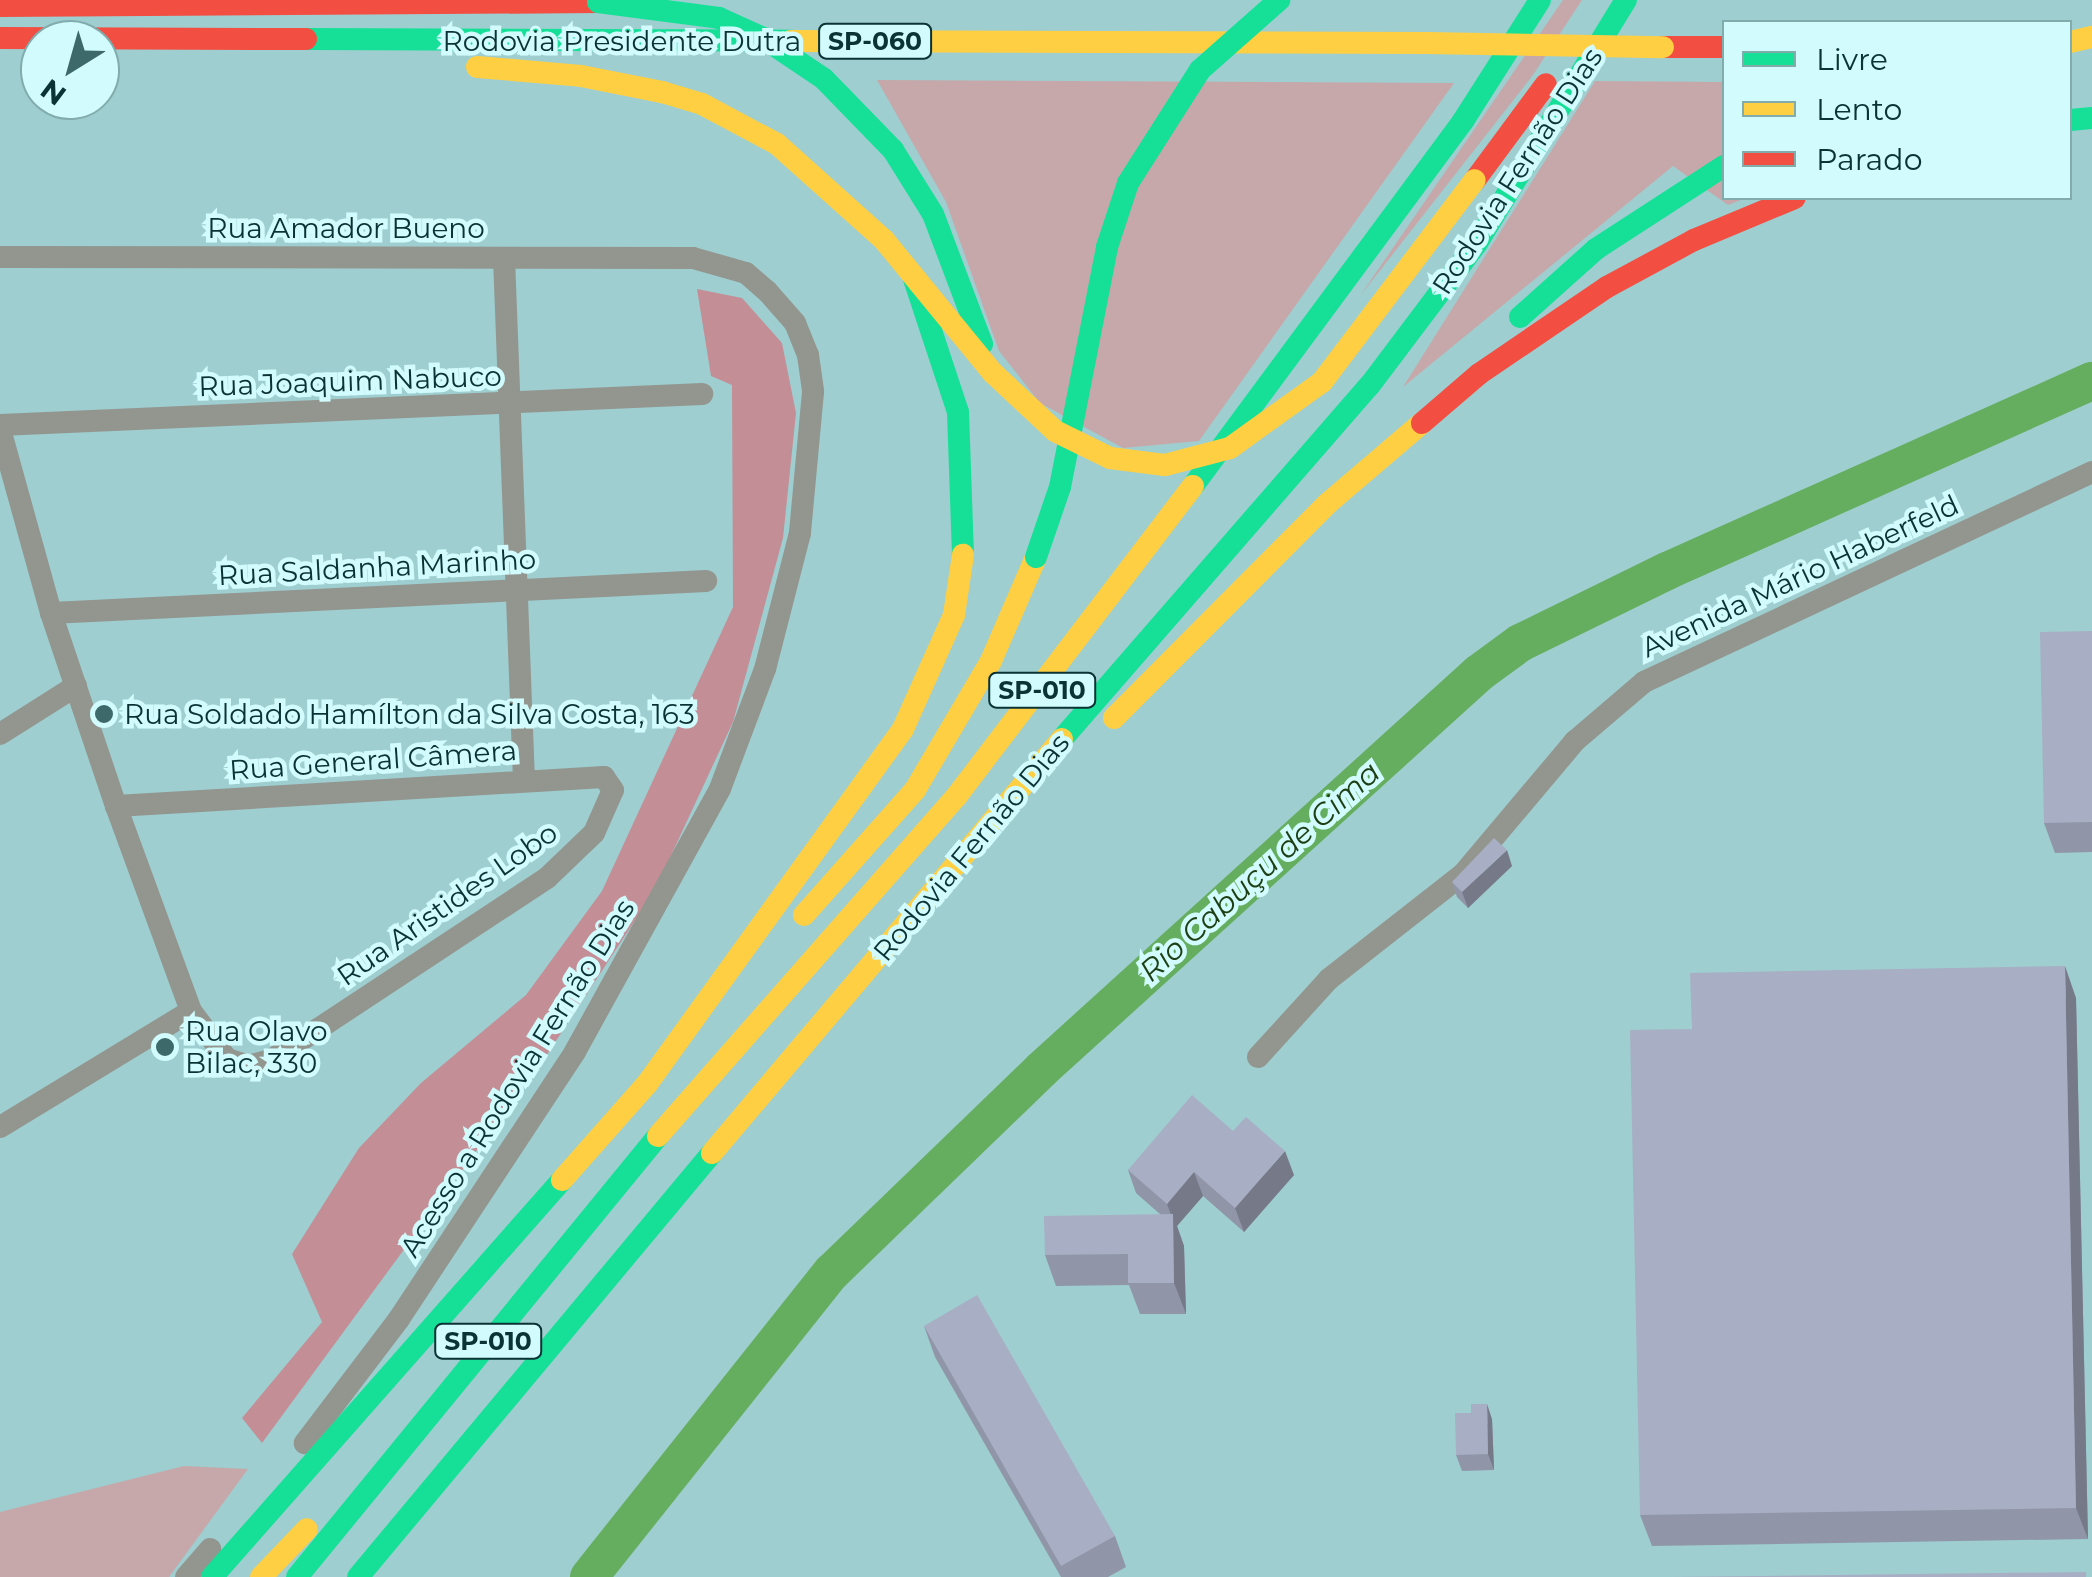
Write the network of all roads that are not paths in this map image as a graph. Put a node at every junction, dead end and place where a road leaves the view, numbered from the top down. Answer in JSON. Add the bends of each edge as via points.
{"nodes":[{"id":1,"x":1280,"y":0,"type":"edge"},
{"id":2,"x":1518,"y":0,"type":"edge"},
{"id":3,"x":1540,"y":0,"type":"edge"},
{"id":4,"x":1607,"y":0,"type":"edge"},
{"id":5,"x":1626,"y":0,"type":"edge"},
{"id":6,"x":0,"y":6,"type":"edge"},
{"id":7,"x":0,"y":38,"type":"edge"},
{"id":8,"x":324,"y":43,"type":"junction"},
{"id":9,"x":1722,"y":47,"type":"edge"},
{"id":10,"x":414,"y":64,"type":"dead end"},
{"id":11,"x":444,"y":66,"type":"dead end"},
{"id":12,"x":1463,"y":121,"type":"junction"},
{"id":13,"x":1722,"y":167,"type":"edge"},
{"id":14,"x":1790,"y":200,"type":"edge"},
{"id":15,"x":0,"y":257,"type":"edge"},
{"id":16,"x":504,"y":258,"type":"junction"},
{"id":17,"x":692,"y":258,"type":"joint"},
{"id":18,"x":914,"y":279,"type":"junction"},
{"id":19,"x":992,"y":372,"type":"junction"},
{"id":20,"x":702,"y":394,"type":"dead end"},
{"id":21,"x":509,"y":404,"type":"junction"},
{"id":22,"x":0,"y":427,"type":"edge"},
{"id":23,"x":2092,"y":472,"type":"edge"},
{"id":24,"x":1327,"y":504,"type":"junction"},
{"id":25,"x":706,"y":581,"type":"dead end"},
{"id":26,"x":518,"y":590,"type":"junction"},
{"id":27,"x":51,"y":613,"type":"junction"},
{"id":28,"x":76,"y":686,"type":"junction"},
{"id":29,"x":0,"y":734,"type":"edge"},
{"id":30,"x":524,"y":780,"type":"junction"},
{"id":31,"x":612,"y":802,"type":"joint"},
{"id":32,"x":116,"y":806,"type":"junction"},
{"id":33,"x":931,"y":896,"type":"junction"},
{"id":34,"x":746,"y":954,"type":"junction"},
{"id":35,"x":191,"y":1011,"type":"junction"},
{"id":36,"x":1258,"y":1057,"type":"dead end"},
{"id":37,"x":0,"y":1127,"type":"edge"},
{"id":38,"x":393,"y":1454,"type":"junction"},
{"id":39,"x":433,"y":1491,"type":"junction"},
{"id":40,"x":186,"y":1577,"type":"edge"},
{"id":41,"x":212,"y":1577,"type":"edge"},
{"id":42,"x":261,"y":1577,"type":"edge"},
{"id":43,"x":297,"y":1577,"type":"edge"},
{"id":44,"x":358,"y":1577,"type":"edge"},
{"id":45,"x":384,"y":1577,"type":"edge"}],
"edges":[{"from":1,"to":34,"type":"highway","bridge":true,"via":[[1189,82],[1128,183],[1106,247],[1060,487],[991,661],[915,790],[794,927]]},
{"from":2,"to":12,"type":"highway","via":[[1474,78]]},
{"from":3,"to":12,"type":"highway","name":"Rodovia Fernão Dias","number":"SP-010"},
{"from":4,"to":19,"type":"highway","bridge":true,"via":[[1322,382],[1283,416],[1230,448],[1165,465],[1110,458],[1055,432]]},
{"from":5,"to":33,"type":"highway","name":"Rodovia Fernão Dias","number":"SP-010","via":[[1477,243],[1370,385]]},
{"from":6,"to":19,"type":"highway","bridge":true,"via":[[598,2],[718,18],[763,38],[824,79],[893,150],[943,236]]},
{"from":7,"to":8,"type":"highway","name":"Rodovia Presidente Dutra","number":"SP-060"},
{"from":8,"to":9,"type":"highway","name":"Rodovia Presidente Dutra","number":"SP-060","bridge":true},
{"from":8,"to":10,"type":"highway"},
{"from":11,"to":18,"type":"highway","via":[[617,82],[738,120],[812,170]]},
{"from":12,"to":38,"type":"highway","name":"Rodovia Fernão Dias","number":"SP-010","via":[[980,767],[678,1112]]},
{"from":13,"to":24,"type":"highway","via":[[1596,250],[1361,454]]},
{"from":14,"to":24,"type":"highway","via":[[1694,240],[1554,320],[1418,423]]},
{"from":15,"to":16,"type":"street","name":"Rua Amador Bueno"},
{"from":16,"to":17,"type":"street","name":"Rua Amador Bueno"},
{"from":16,"to":21,"type":"street"},
{"from":17,"to":40,"type":"street","name":"Acesso a Rodovia Fernão Dias","via":[[746,274],[767,291],[796,324],[813,392],[800,533],[740,741],[632,958],[456,1234],[308,1440]]},
{"from":18,"to":19,"type":"highway"},
{"from":18,"to":34,"type":"highway","via":[[949,374],[963,447],[966,531],[954,615],[903,729]]},
{"from":20,"to":21,"type":"street","name":"Rua Joaquim Nabuco"},
{"from":21,"to":22,"type":"street","name":"Rua Joaquim Nabuco"},
{"from":21,"to":26,"type":"street"},
{"from":22,"to":27,"type":"street"},
{"from":23,"to":36,"type":"street","name":"Avenida Mário Haberfeld","via":[[1644,682],[1575,741],[1463,874],[1329,979]]},
{"from":24,"to":33,"type":"highway","via":[[1002,834]]},
{"from":25,"to":26,"type":"street","name":"Rua Saldanha Marinho"},
{"from":26,"to":27,"type":"street","name":"Rua Saldanha Marinho"},
{"from":26,"to":30,"type":"street"},
{"from":27,"to":28,"type":"street"},
{"from":28,"to":29,"type":"street"},
{"from":28,"to":32,"type":"street"},
{"from":30,"to":31,"type":"street","name":"Rua General Câmera","via":[[604,777]]},
{"from":30,"to":32,"type":"street","name":"Rua General Câmera"},
{"from":31,"to":35,"type":"street","name":"Rua Aristides Lobo","via":[[584,844],[547,878],[271,1060],[248,1066],[210,1044]]},
{"from":32,"to":35,"type":"street"},
{"from":33,"to":39,"type":"highway","name":"Rodovia Fernão Dias","number":"SP-010"},
{"from":34,"to":41,"type":"highway","via":[[533,1218]]},
{"from":35,"to":37,"type":"street"},
{"from":38,"to":42,"type":"highway","via":[[367,1466]]},
{"from":38,"to":43,"type":"highway","name":"Rodovia Fernão Dias","number":"SP-010"},
{"from":39,"to":44,"type":"highway","name":"Rodovia Fernão Dias","number":"SP-010"},
{"from":39,"to":45,"type":"highway"}]}
